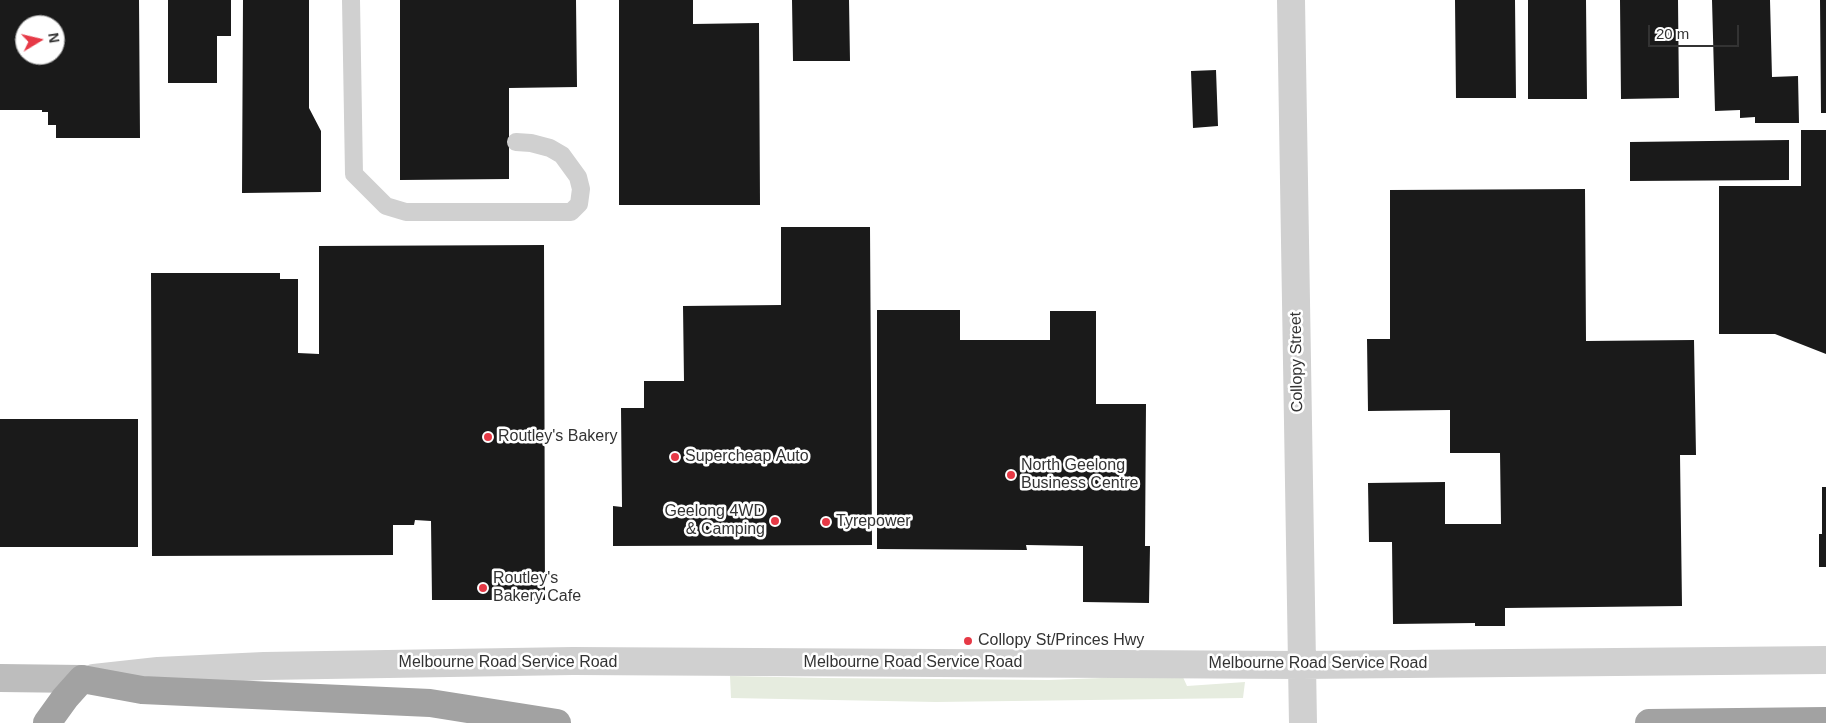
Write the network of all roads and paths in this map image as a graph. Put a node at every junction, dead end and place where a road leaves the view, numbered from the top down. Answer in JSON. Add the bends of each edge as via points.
{"nodes":[{"id":1,"x":351,"y":0,"type":"edge"},
{"id":2,"x":1292,"y":0,"type":"edge"},
{"id":3,"x":516,"y":142,"type":"dead end"},
{"id":4,"x":1826,"y":660,"type":"edge"},
{"id":5,"x":1301,"y":665,"type":"junction"},
{"id":6,"x":0,"y":678,"type":"edge"},
{"id":7,"x":82,"y":679,"type":"junction"},
{"id":8,"x":1826,"y":721,"type":"edge"},
{"id":9,"x":47,"y":723,"type":"edge"},
{"id":10,"x":557,"y":723,"type":"edge"},
{"id":11,"x":1303,"y":723,"type":"edge"},
{"id":12,"x":1649,"y":723,"type":"edge"}],
"edges":[{"from":1,"to":3,"type":"lane","via":[[354,174],[386,206],[406,212],[571,212],[579,204],[581,189],[570,165],[550,148]]},
{"from":2,"to":5,"type":"street","name":"Collopy Street"},
{"from":4,"to":5,"type":"street","name":"Melbourne Road Service Road"},
{"from":5,"to":7,"type":"street","name":"Melbourne Road Service Road","via":[[573,661],[264,666],[158,671]]},
{"from":5,"to":11,"type":"street","name":"Collopy Street"},
{"from":6,"to":7,"type":"main road","name":"Melbourne Road Service Road"},
{"from":7,"to":9,"type":"highway"},
{"from":7,"to":10,"type":"highway","via":[[142,690],[430,703]]},
{"from":8,"to":12,"type":"highway"}]}
